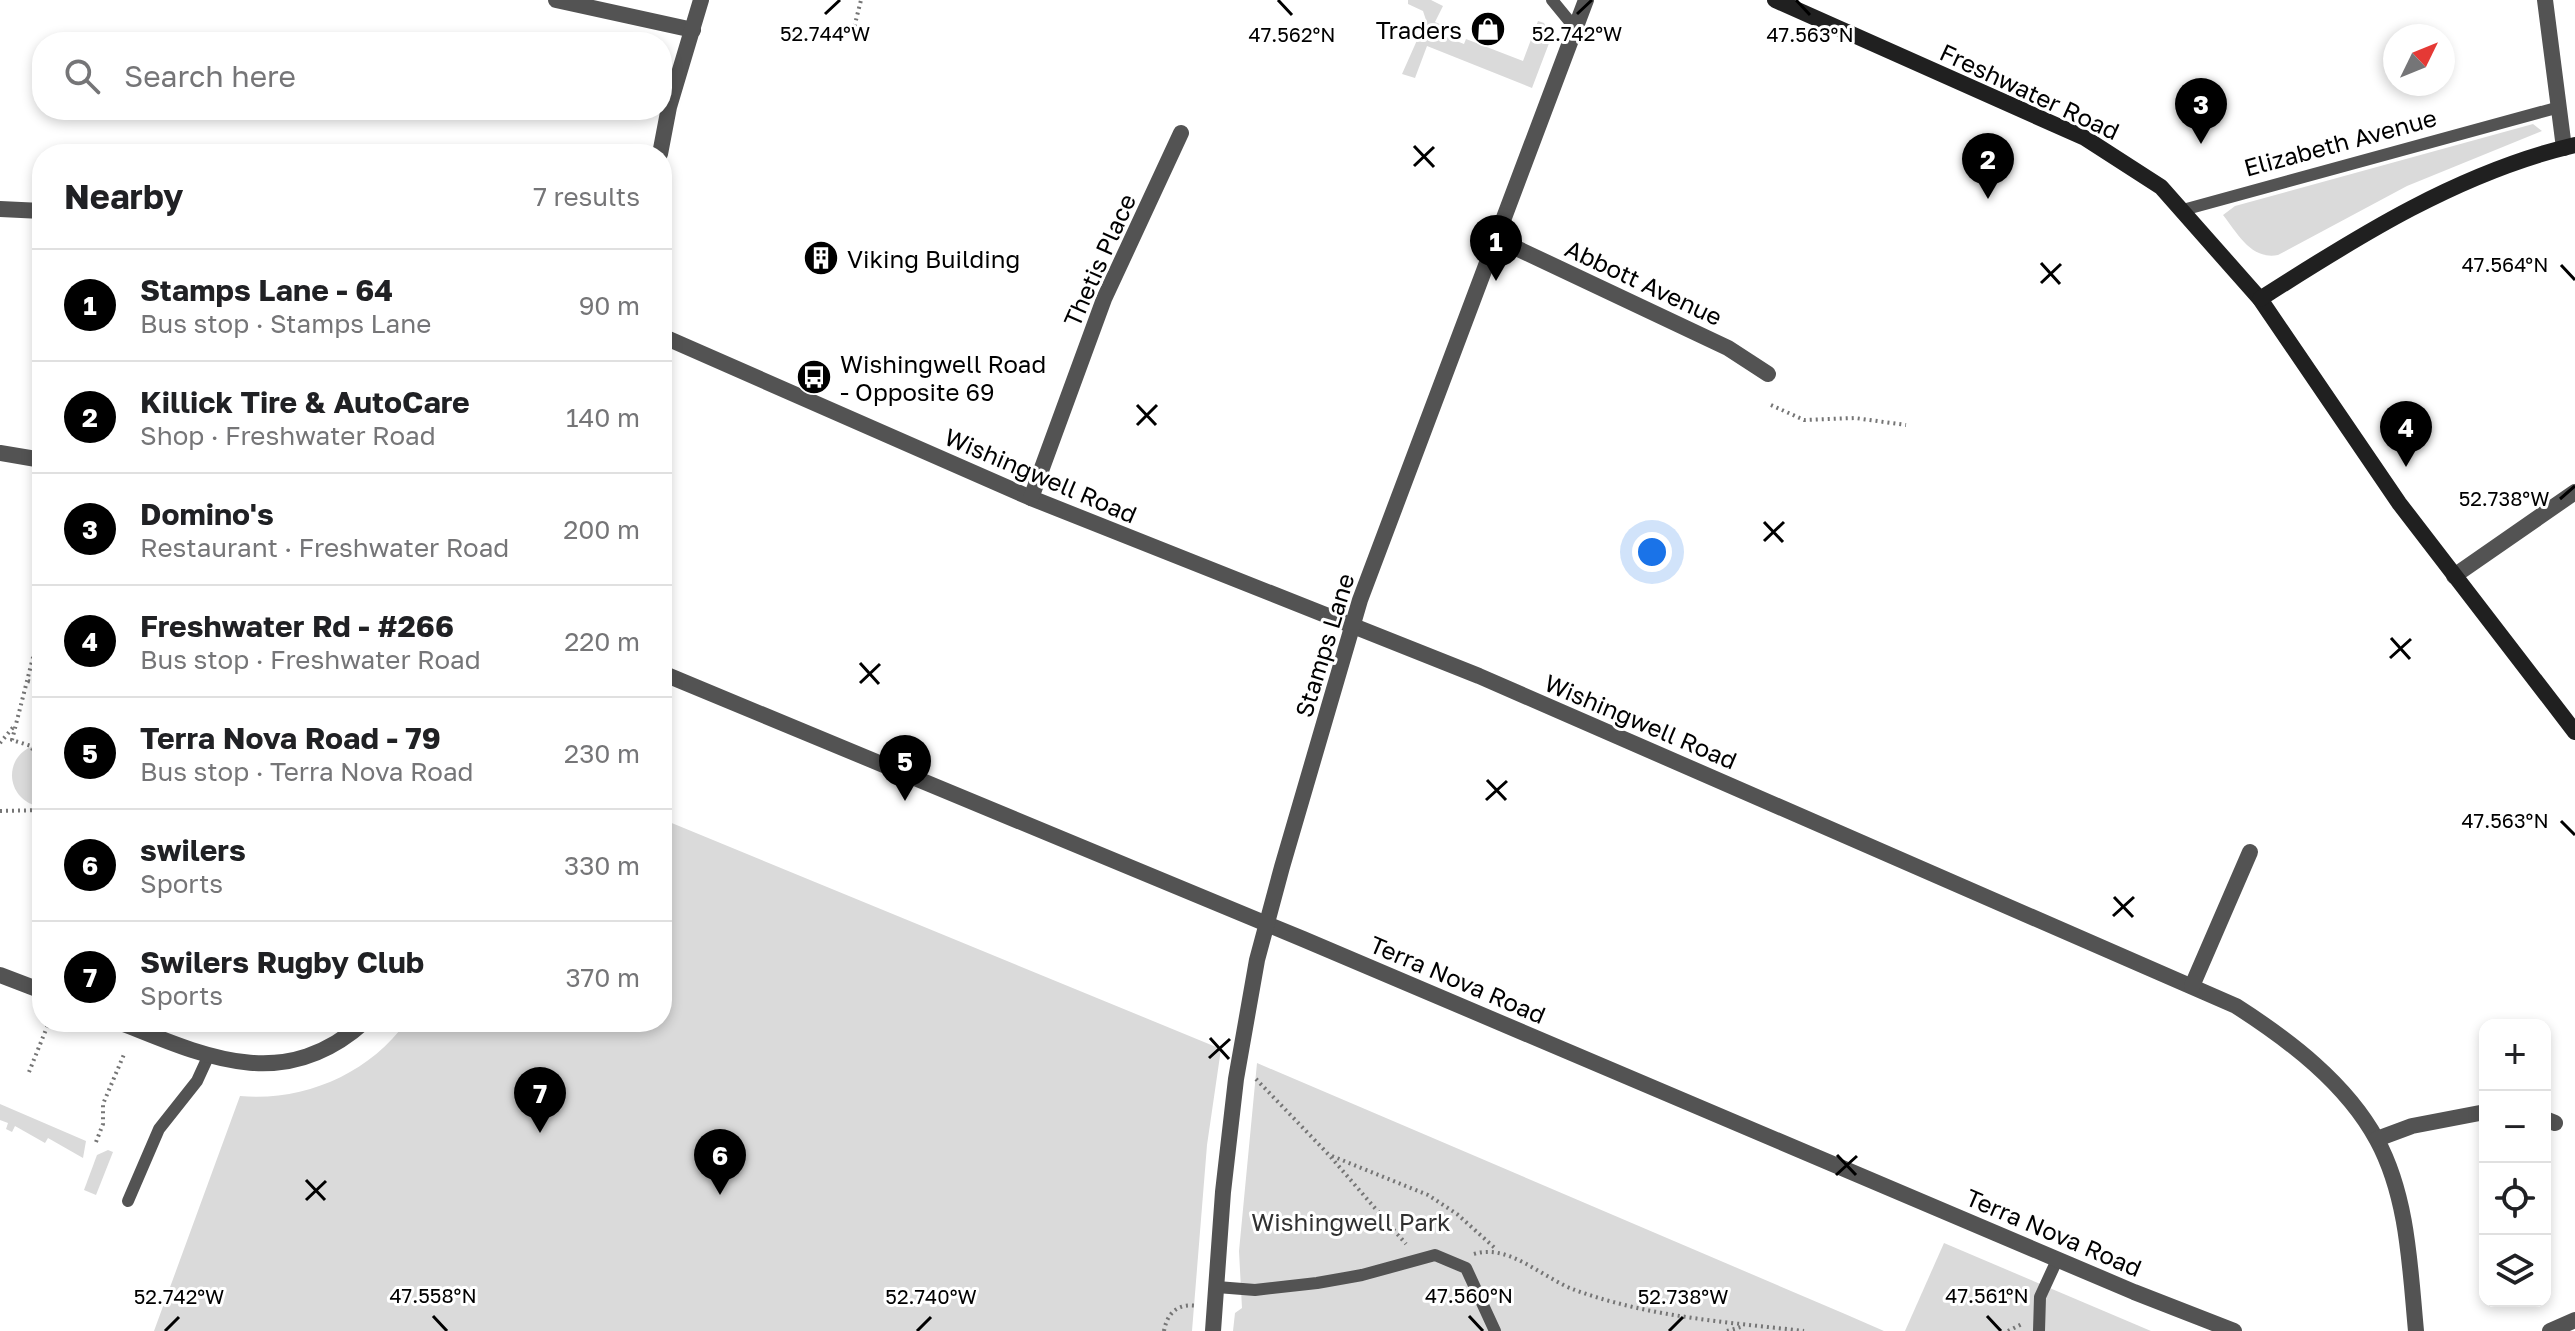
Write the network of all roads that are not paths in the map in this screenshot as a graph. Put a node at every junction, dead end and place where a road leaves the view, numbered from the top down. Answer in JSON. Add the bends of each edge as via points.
{"nodes":[{"id":1,"x":556,"y":0,"type":"edge"},
{"id":2,"x":701,"y":0,"type":"edge"},
{"id":3,"x":1552,"y":0,"type":"edge"},
{"id":4,"x":1586,"y":0,"type":"edge"},
{"id":5,"x":1775,"y":0,"type":"edge"},
{"id":6,"x":2545,"y":0,"type":"edge"},
{"id":7,"x":1575,"y":28,"type":"junction"},
{"id":8,"x":693,"y":30,"type":"junction"},
{"id":9,"x":672,"y":97,"type":"edge"},
{"id":10,"x":2556,"y":108,"type":"junction"},
{"id":11,"x":667,"y":120,"type":"edge"},
{"id":12,"x":1181,"y":133,"type":"dead end"},
{"id":13,"x":662,"y":144,"type":"edge"},
{"id":14,"x":2570,"y":146,"type":"edge"},
{"id":15,"x":0,"y":209,"type":"edge"},
{"id":16,"x":2183,"y":210,"type":"junction"},
{"id":17,"x":32,"y":211,"type":"edge"},
{"id":18,"x":1497,"y":239,"type":"junction"},
{"id":19,"x":2260,"y":299,"type":"junction"},
{"id":20,"x":672,"y":340,"type":"edge"},
{"id":21,"x":1768,"y":374,"type":"dead end"},
{"id":22,"x":0,"y":453,"type":"edge"},
{"id":23,"x":32,"y":458,"type":"edge"},
{"id":24,"x":2575,"y":492,"type":"edge"},
{"id":25,"x":1031,"y":498,"type":"junction"},
{"id":26,"x":2454,"y":576,"type":"junction"},
{"id":27,"x":1351,"y":627,"type":"junction"},
{"id":28,"x":672,"y":677,"type":"edge"},
{"id":29,"x":2575,"y":732,"type":"edge"},
{"id":30,"x":2250,"y":852,"type":"dead end"},
{"id":31,"x":1266,"y":924,"type":"junction"},
{"id":32,"x":0,"y":975,"type":"edge"},
{"id":33,"x":2192,"y":986,"type":"junction"},
{"id":34,"x":32,"y":987,"type":"edge"},
{"id":35,"x":144,"y":1032,"type":"edge"},
{"id":36,"x":353,"y":1032,"type":"edge"},
{"id":37,"x":208,"y":1057,"type":"junction"},
{"id":38,"x":2479,"y":1113,"type":"edge"},
{"id":39,"x":2377,"y":1139,"type":"junction"},
{"id":40,"x":128,"y":1201,"type":"dead end"},
{"id":41,"x":2057,"y":1260,"type":"junction"},
{"id":42,"x":1217,"y":1287,"type":"junction"},
{"id":43,"x":2575,"y":1320,"type":"edge"},
{"id":44,"x":1213,"y":1331,"type":"edge"},
{"id":45,"x":1495,"y":1331,"type":"edge"},
{"id":46,"x":2039,"y":1331,"type":"edge"},
{"id":47,"x":2234,"y":1331,"type":"edge"},
{"id":48,"x":2416,"y":1331,"type":"edge"},
{"id":49,"x":2550,"y":1331,"type":"edge"}],
"edges":[{"from":1,"to":8,"type":"street"},
{"from":2,"to":8,"type":"street"},
{"from":3,"to":7,"type":"lane"},
{"from":4,"to":7,"type":"street","name":"Stamps Lane"},
{"from":5,"to":16,"type":"main road","name":"Freshwater Road","via":[[2085,138],[2161,187]]},
{"from":6,"to":10,"type":"street"},
{"from":7,"to":18,"type":"street","name":"Stamps Lane"},
{"from":8,"to":9,"type":"street"},
{"from":10,"to":14,"type":"street"},
{"from":10,"to":16,"type":"lane","name":"Elizabeth Avenue"},
{"from":11,"to":13,"type":"street"},
{"from":12,"to":25,"type":"street","name":"Thetis Place","via":[[1104,299]]},
{"from":14,"to":19,"type":"main road","via":[[2435,197]]},
{"from":15,"to":17,"type":"street"},
{"from":16,"to":19,"type":"main road","name":"Freshwater Road"},
{"from":18,"to":21,"type":"street","name":"Abbott Avenue","via":[[1728,348]]},
{"from":18,"to":27,"type":"street","name":"Stamps Lane"},
{"from":19,"to":26,"type":"main road","name":"Freshwater Road"},
{"from":20,"to":25,"type":"street","name":"Wishingwell Road"},
{"from":22,"to":23,"type":"street"},
{"from":24,"to":26,"type":"street"},
{"from":25,"to":27,"type":"street","name":"Wishingwell Road"},
{"from":26,"to":29,"type":"main road","name":"Freshwater Road"},
{"from":27,"to":31,"type":"street","name":"Stamps Lane"},
{"from":27,"to":33,"type":"street","name":"Wishingwell Road","via":[[1479,676]]},
{"from":28,"to":31,"type":"street","name":"Terra Nova Road"},
{"from":30,"to":33,"type":"street"},
{"from":31,"to":41,"type":"street","name":"Terra Nova Road"},
{"from":31,"to":42,"type":"street","name":"Stamps Lane","via":[[1230,1126]]},
{"from":32,"to":34,"type":"street"},
{"from":33,"to":39,"type":"street","name":"Wishingwell Road","via":[[2281,1035],[2322,1073]]},
{"from":35,"to":37,"type":"street"},
{"from":36,"to":37,"type":"street","via":[[292,1062],[240,1064]]},
{"from":37,"to":40,"type":"lane","via":[[197,1081],[159,1129]]},
{"from":38,"to":39,"type":"street","via":[[2412,1126]]},
{"from":39,"to":48,"type":"street","name":"Wishingwell Road","via":[[2399,1200]]},
{"from":41,"to":46,"type":"lane","via":[[2040,1297]]},
{"from":41,"to":47,"type":"street","name":"Terra Nova Road"},
{"from":42,"to":44,"type":"street","name":"Stamps Lane"},
{"from":42,"to":45,"type":"lane","via":[[1255,1290],[1317,1283],[1435,1255],[1458,1262],[1474,1281]]},
{"from":43,"to":49,"type":"street"}]}
